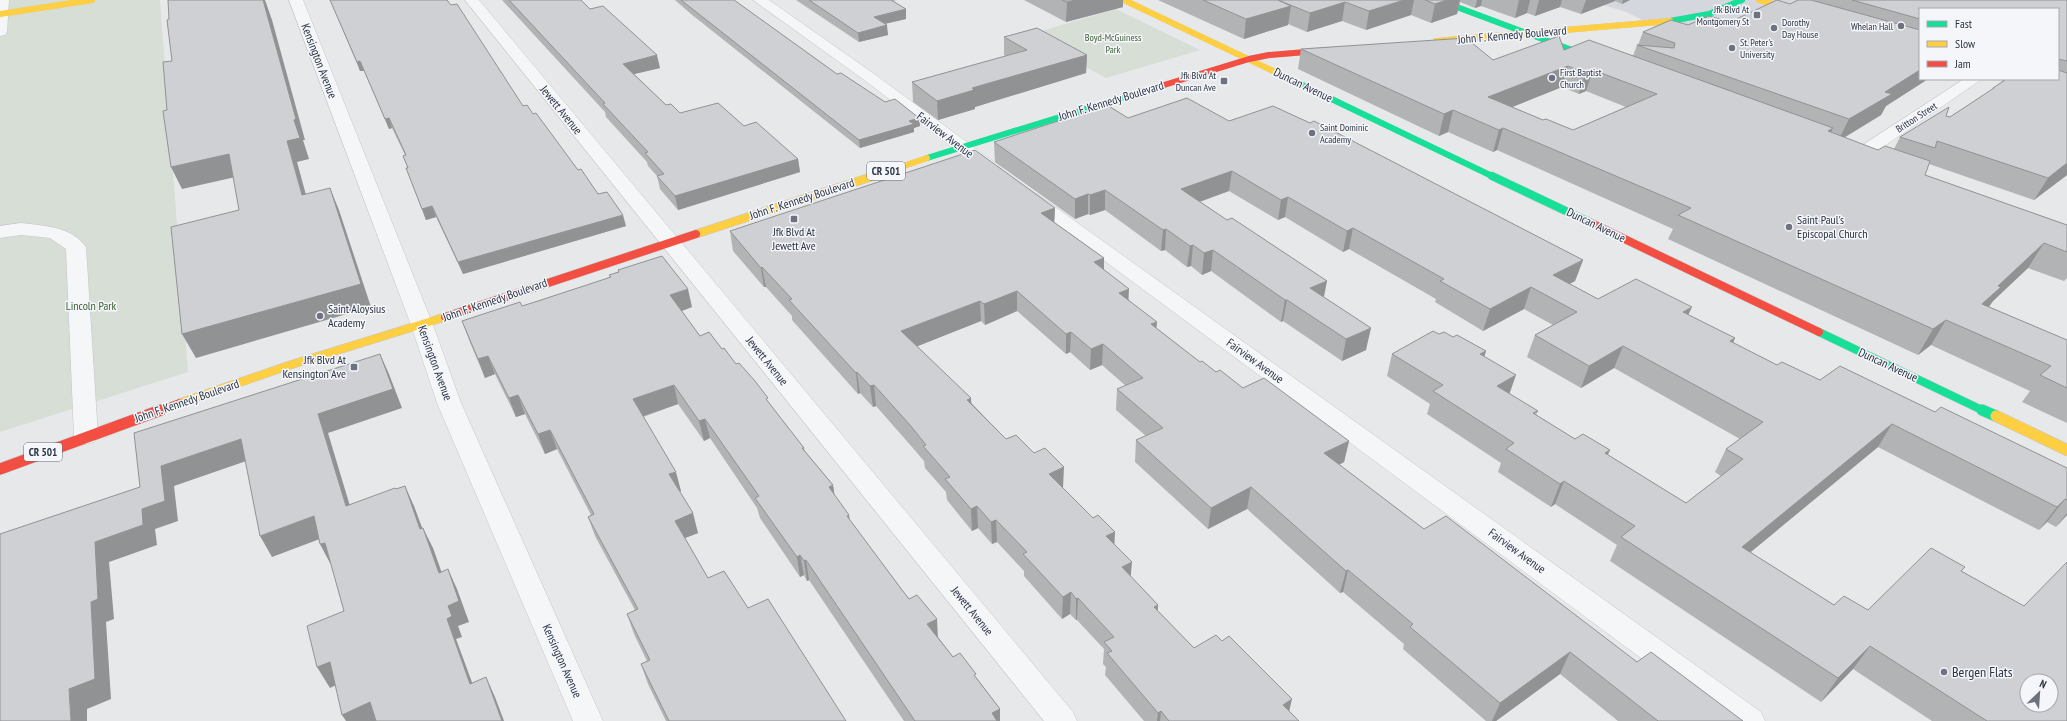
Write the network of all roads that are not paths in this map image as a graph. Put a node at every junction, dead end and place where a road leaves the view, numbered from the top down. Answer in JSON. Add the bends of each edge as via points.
{"nodes":[{"id":1,"x":2,"y":0,"type":"edge"},
{"id":2,"x":92,"y":0,"type":"edge"},
{"id":3,"x":296,"y":0,"type":"edge"},
{"id":4,"x":472,"y":0,"type":"edge"},
{"id":5,"x":760,"y":0,"type":"edge"},
{"id":6,"x":1124,"y":0,"type":"edge"},
{"id":7,"x":1438,"y":0,"type":"edge"},
{"id":8,"x":1742,"y":0,"type":"edge"},
{"id":9,"x":1759,"y":0,"type":"edge"},
{"id":10,"x":1,"y":14,"type":"edge"},
{"id":11,"x":1805,"y":14,"type":"edge"},
{"id":12,"x":0,"y":32,"type":"edge"},
{"id":13,"x":1527,"y":33,"type":"junction"},
{"id":14,"x":1426,"y":42,"type":"edge"},
{"id":15,"x":1340,"y":49,"type":"edge"},
{"id":16,"x":1248,"y":59,"type":"junction"},
{"id":17,"x":1605,"y":62,"type":"edge"},
{"id":18,"x":1973,"y":80,"type":"edge"},
{"id":19,"x":960,"y":147,"type":"junction"},
{"id":20,"x":1860,"y":156,"type":"edge"},
{"id":21,"x":0,"y":232,"type":"edge"},
{"id":22,"x":669,"y":242,"type":"junction"},
{"id":23,"x":422,"y":325,"type":"junction"},
{"id":24,"x":86,"y":436,"type":"junction"},
{"id":25,"x":2067,"y":450,"type":"edge"},
{"id":26,"x":0,"y":469,"type":"edge"},
{"id":27,"x":588,"y":721,"type":"edge"},
{"id":28,"x":1062,"y":721,"type":"edge"},
{"id":29,"x":1750,"y":721,"type":"edge"}],
"edges":[{"from":1,"to":10,"type":"street"},
{"from":2,"to":10,"type":"main road"},
{"from":3,"to":23,"type":"street","name":"Kensington Avenue"},
{"from":4,"to":22,"type":"street","name":"Jewett Avenue"},
{"from":5,"to":19,"type":"street","name":"Fairview Avenue","via":[[872,79]]},
{"from":6,"to":16,"type":"main road","name":"Duncan Avenue"},
{"from":7,"to":13,"type":"main road"},
{"from":8,"to":13,"type":"main road","name":"John F. Kennedy Boulevard","via":[[1709,14],[1677,20]]},
{"from":9,"to":11,"type":"main road"},
{"from":10,"to":12,"type":"street"},
{"from":13,"to":14,"type":"main road","name":"John F. Kennedy Boulevard"},
{"from":13,"to":17,"type":"main road"},
{"from":15,"to":16,"type":"main road","name":"John F. Kennedy Boulevard","number":"CR 501"},
{"from":16,"to":19,"type":"main road","name":"John F. Kennedy Boulevard","number":"CR 501"},
{"from":16,"to":25,"type":"main road","name":"Duncan Avenue"},
{"from":18,"to":20,"type":"street","name":"Britton Street"},
{"from":19,"to":22,"type":"main road","name":"John F. Kennedy Boulevard","number":"CR 501"},
{"from":19,"to":29,"type":"street","name":"Fairview Avenue"},
{"from":21,"to":24,"type":"street","via":[[21,229],[55,233],[76,247]]},
{"from":22,"to":23,"type":"main road","name":"John F. Kennedy Boulevard","number":"CR 501"},
{"from":22,"to":28,"type":"street","name":"Jewett Avenue"},
{"from":23,"to":24,"type":"main road","name":"John F. Kennedy Boulevard","number":"CR 501","via":[[290,365]]},
{"from":23,"to":27,"type":"street","name":"Kensington Avenue","via":[[449,403]]},
{"from":24,"to":26,"type":"main road","name":"John F. Kennedy Boulevard","number":"CR 501"}]}
